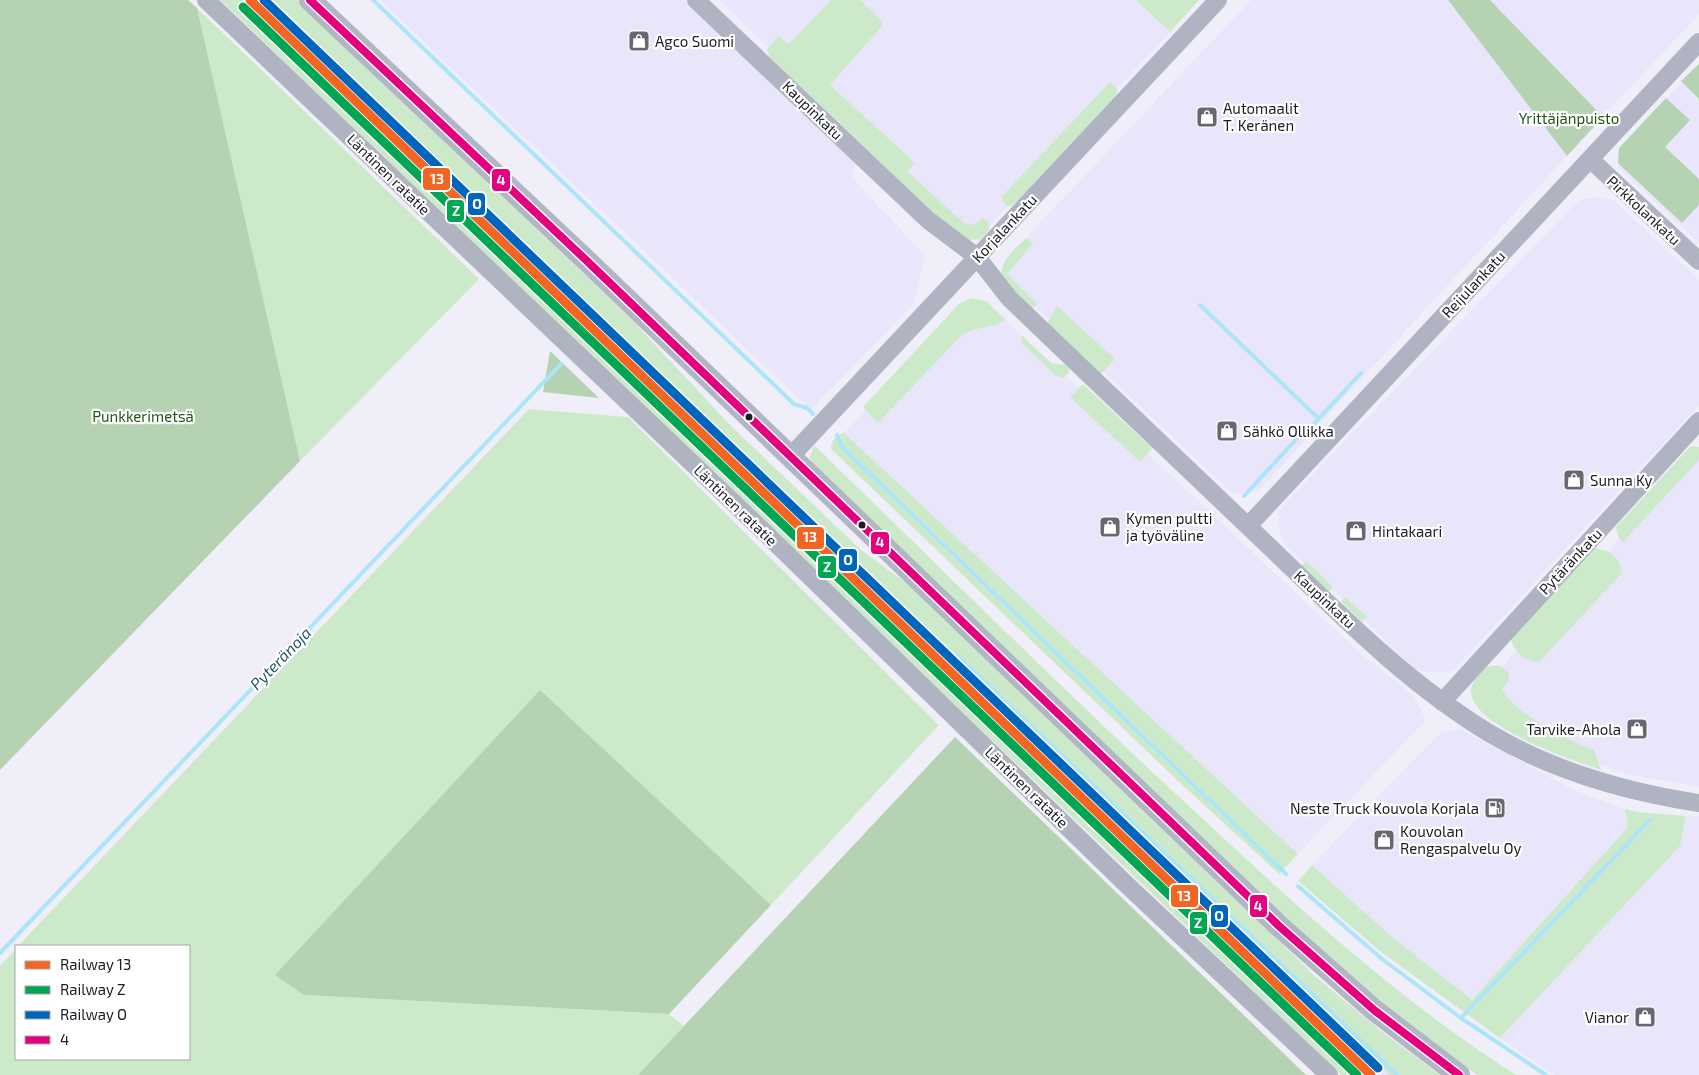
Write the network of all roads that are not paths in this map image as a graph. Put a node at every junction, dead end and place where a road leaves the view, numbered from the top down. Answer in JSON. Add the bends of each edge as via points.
{"nodes":[{"id":1,"x":206,"y":0,"type":"edge"},
{"id":2,"x":310,"y":0,"type":"edge"},
{"id":3,"x":696,"y":0,"type":"edge"},
{"id":4,"x":1218,"y":0,"type":"edge"},
{"id":5,"x":1699,"y":42,"type":"edge"},
{"id":6,"x":1590,"y":160,"type":"junction"},
{"id":7,"x":1699,"y":261,"type":"edge"},
{"id":8,"x":973,"y":262,"type":"junction"},
{"id":9,"x":1699,"y":422,"type":"edge"},
{"id":10,"x":790,"y":457,"type":"junction"},
{"id":11,"x":1248,"y":526,"type":"junction"},
{"id":12,"x":1442,"y":702,"type":"junction"},
{"id":13,"x":1699,"y":804,"type":"edge"},
{"id":14,"x":1329,"y":1075,"type":"edge"},
{"id":15,"x":1459,"y":1075,"type":"edge"}],
"edges":[{"from":1,"to":14,"type":"street","name":"Läntinen ratatie"},
{"from":2,"to":10,"type":"main road"},
{"from":3,"to":8,"type":"street","name":"Kaupinkatu"},
{"from":4,"to":8,"type":"street","name":"Korjalankatu"},
{"from":5,"to":6,"type":"street","name":"Reijulankatu"},
{"from":6,"to":7,"type":"street","name":"Pirkkolankatu"},
{"from":6,"to":11,"type":"street","name":"Reijulankatu"},
{"from":8,"to":10,"type":"street","name":"Korjalankatu"},
{"from":8,"to":11,"type":"street","name":"Kaupinkatu"},
{"from":9,"to":12,"type":"street","name":"Pytäränkatu"},
{"from":10,"to":15,"type":"main road","via":[[1279,926],[1374,1010]]},
{"from":11,"to":12,"type":"street","name":"Kaupinkatu","via":[[1386,656]]},
{"from":12,"to":13,"type":"street","name":"Kaupinkatu","via":[[1491,734],[1568,771],[1628,790]]}]}
